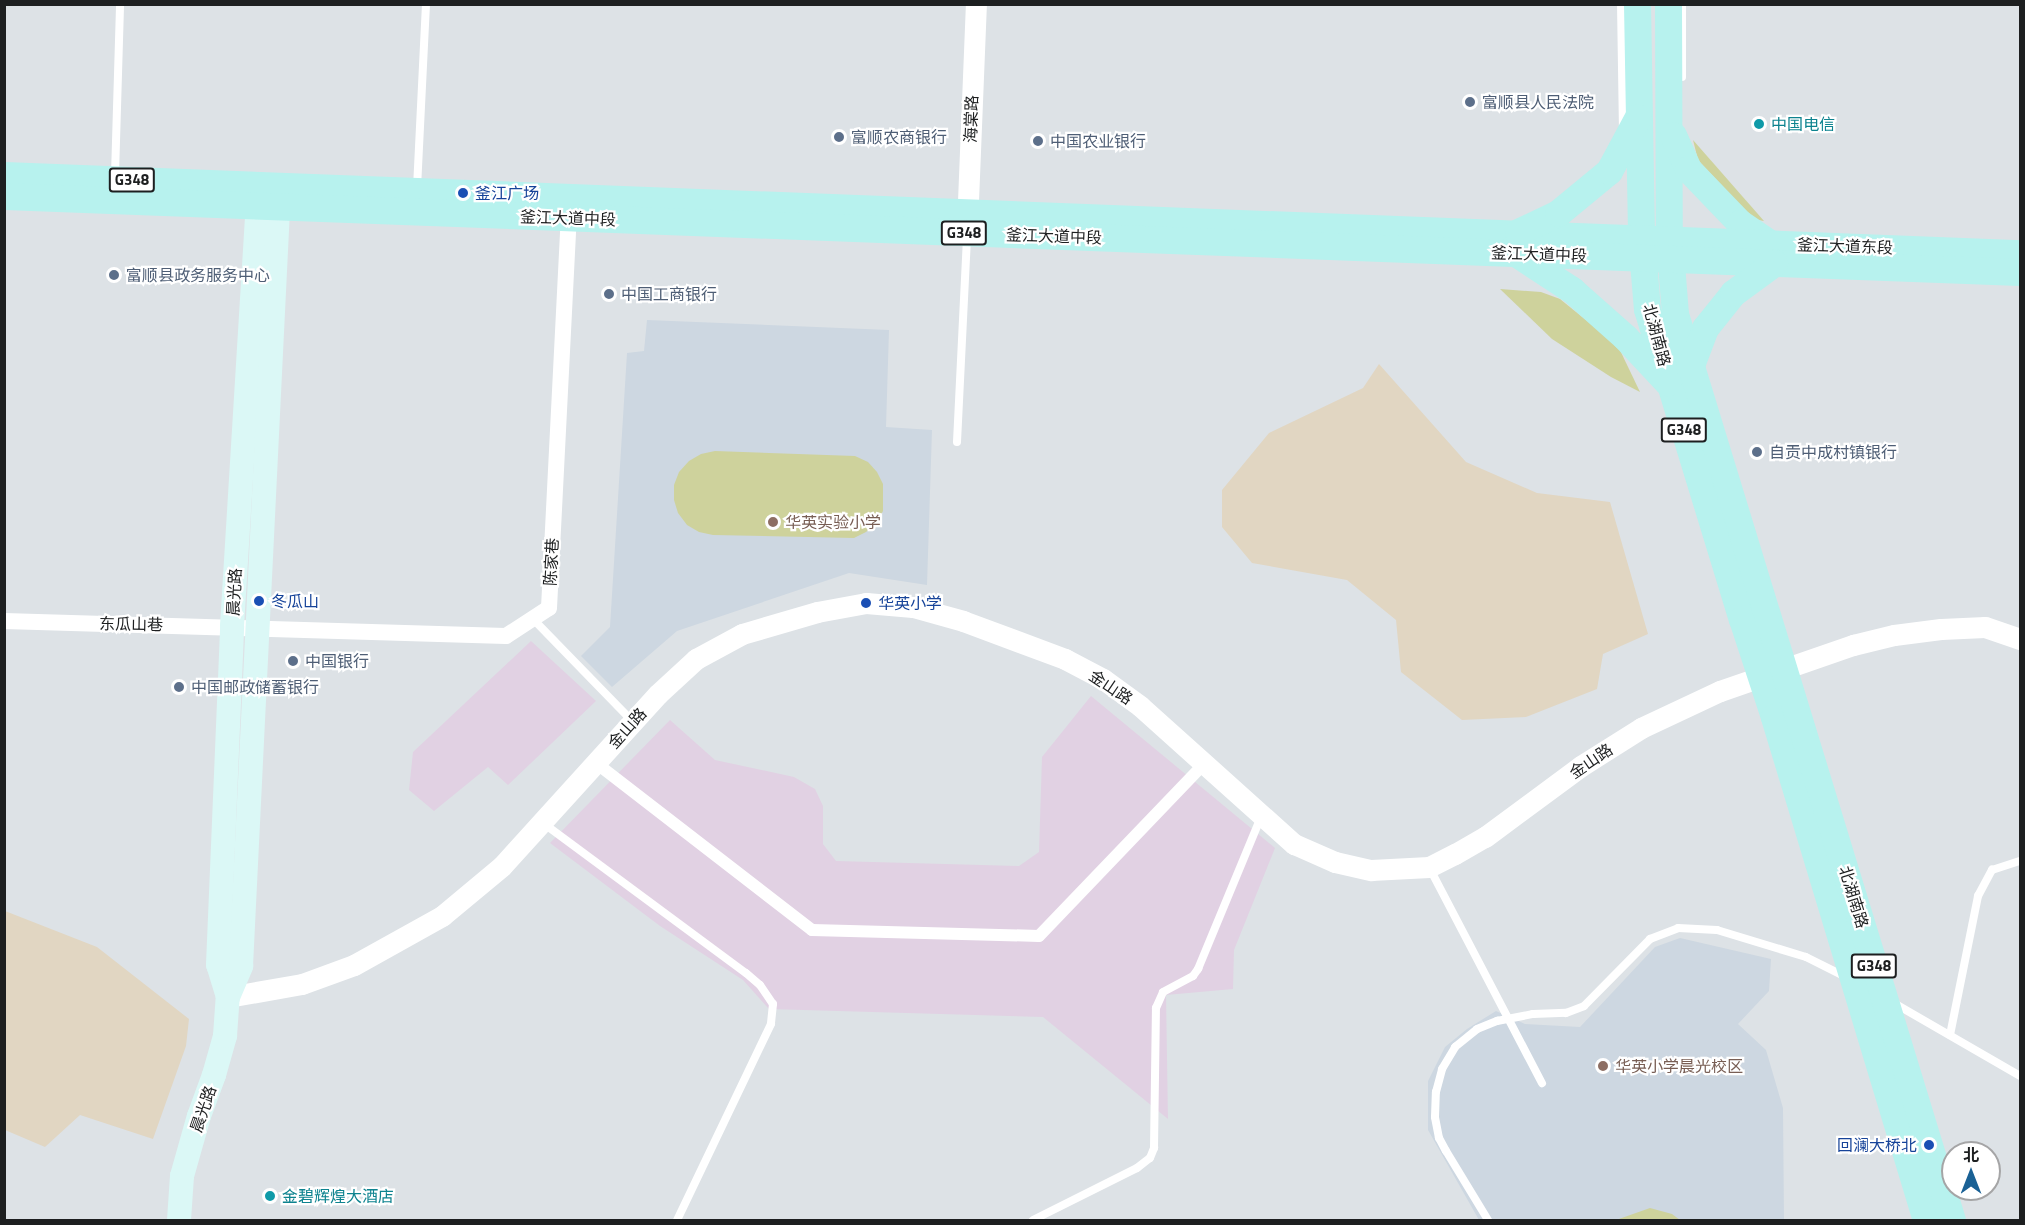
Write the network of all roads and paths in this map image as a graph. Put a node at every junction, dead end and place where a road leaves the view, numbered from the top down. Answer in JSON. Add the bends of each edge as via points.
{"nodes":[{"id":1,"x":120,"y":4,"type":"edge"},
{"id":2,"x":426,"y":4,"type":"edge"},
{"id":3,"x":976,"y":4,"type":"edge"},
{"id":4,"x":1621,"y":4,"type":"edge"},
{"id":5,"x":1637,"y":4,"type":"edge"},
{"id":6,"x":1668,"y":4,"type":"edge"},
{"id":7,"x":1682,"y":4,"type":"edge"},
{"id":8,"x":1682,"y":82,"type":"dead end"},
{"id":9,"x":1639,"y":116,"type":"junction"},
{"id":10,"x":1675,"y":124,"type":"junction"},
{"id":11,"x":1623,"y":145,"type":"junction"},
{"id":12,"x":4,"y":175,"type":"edge"},
{"id":13,"x":115,"y":179,"type":"junction"},
{"id":14,"x":417,"y":191,"type":"junction"},
{"id":15,"x":4,"y":196,"type":"edge"},
{"id":16,"x":269,"y":196,"type":"junction"},
{"id":17,"x":569,"y":218,"type":"junction"},
{"id":18,"x":968,"y":222,"type":"junction"},
{"id":19,"x":1515,"y":243,"type":"junction"},
{"id":20,"x":1642,"y":248,"type":"junction"},
{"id":21,"x":1670,"y":249,"type":"junction"},
{"id":22,"x":1772,"y":253,"type":"junction"},
{"id":23,"x":2020,"y":253,"type":"edge"},
{"id":24,"x":2020,"y":272,"type":"edge"},
{"id":25,"x":1680,"y":377,"type":"junction"},
{"id":26,"x":957,"y":442,"type":"dead end"},
{"id":27,"x":533,"y":619,"type":"junction"},
{"id":28,"x":4,"y":621,"type":"edge"},
{"id":29,"x":232,"y":626,"type":"junction"},
{"id":30,"x":258,"y":627,"type":"junction"},
{"id":31,"x":2020,"y":639,"type":"edge"},
{"id":32,"x":633,"y":722,"type":"junction"},
{"id":33,"x":596,"y":763,"type":"junction"},
{"id":34,"x":1204,"y":764,"type":"junction"},
{"id":35,"x":1261,"y":816,"type":"junction"},
{"id":36,"x":542,"y":823,"type":"junction"},
{"id":37,"x":2020,"y":861,"type":"edge"},
{"id":38,"x":1429,"y":867,"type":"junction"},
{"id":39,"x":1869,"y":990,"type":"junction"},
{"id":40,"x":228,"y":997,"type":"junction"},
{"id":41,"x":1950,"y":1035,"type":"junction"},
{"id":42,"x":2020,"y":1076,"type":"edge"},
{"id":43,"x":1542,"y":1083,"type":"dead end"},
{"id":44,"x":179,"y":1221,"type":"edge"},
{"id":45,"x":677,"y":1221,"type":"edge"},
{"id":46,"x":1033,"y":1221,"type":"edge"},
{"id":47,"x":1488,"y":1221,"type":"edge"},
{"id":48,"x":1926,"y":1221,"type":"edge"},
{"id":49,"x":1952,"y":1221,"type":"edge"}],
"edges":[{"from":1,"to":13,"type":"lane"},
{"from":2,"to":14,"type":"lane"},
{"from":3,"to":18,"type":"street","name":"海棠路"},
{"from":4,"to":11,"type":"lane"},
{"from":5,"to":9,"type":"main road","name":"北湖南路"},
{"from":6,"to":10,"type":"main road","name":"北湖南路"},
{"from":7,"to":8,"type":"lane"},
{"from":9,"to":11,"type":"main road"},
{"from":9,"to":20,"type":"main road","name":"北湖南路"},
{"from":10,"to":21,"type":"main road","name":"北湖南路"},
{"from":10,"to":22,"type":"main road","via":[[1688,169]]},
{"from":11,"to":19,"type":"main road","via":[[1609,171]]},
{"from":12,"to":13,"type":"main road","number":"G348"},
{"from":13,"to":16,"type":"main road","number":"G348"},
{"from":14,"to":16,"type":"main road","name":"釜江大道中段","number":"G348"},
{"from":14,"to":18,"type":"main road","name":"釜江大道中段","number":"G348"},
{"from":15,"to":16,"type":"main road","number":"G348"},
{"from":16,"to":17,"type":"main road","name":"釜江大道中段","number":"G348"},
{"from":16,"to":29,"type":"main road","name":"晨光路"},
{"from":16,"to":30,"type":"main road","name":"晨光路"},
{"from":17,"to":18,"type":"main road","name":"釜江大道中段","number":"G348"},
{"from":17,"to":27,"type":"street","name":"陈家巷","via":[[549,608]]},
{"from":18,"to":19,"type":"main road","name":"釜江大道中段","number":"G348"},
{"from":18,"to":26,"type":"lane"},
{"from":19,"to":20,"type":"main road","name":"釜江大道中段","number":"G348"},
{"from":19,"to":25,"type":"main road","via":[[1625,337]]},
{"from":20,"to":21,"type":"main road","name":"釜江大道中段","number":"G348"},
{"from":20,"to":25,"type":"main road","name":"北湖南路","number":"G348","via":[[1647,309]]},
{"from":21,"to":22,"type":"main road","name":"釜江大道东段"},
{"from":21,"to":25,"type":"main road","name":"北湖南路","number":"G348"},
{"from":22,"to":23,"type":"main road","name":"釜江大道东段"},
{"from":22,"to":24,"type":"main road","name":"釜江大道东段"},
{"from":22,"to":25,"type":"main road","via":[[1705,328]]},
{"from":25,"to":39,"type":"main road","name":"北湖南路","number":"G348"},
{"from":27,"to":30,"type":"street","name":"陈家巷","via":[[506,636]]},
{"from":27,"to":32,"type":"lane"},
{"from":28,"to":29,"type":"street","name":"东瓜山巷"},
{"from":29,"to":30,"type":"street","name":"东瓜山巷"},
{"from":29,"to":40,"type":"main road","name":"晨光路","via":[[218,965]]},
{"from":30,"to":40,"type":"main road","name":"晨光路","via":[[241,966]]},
{"from":31,"to":38,"type":"street","name":"金山路","via":[[1985,627],[1894,635],[1853,645],[1720,691],[1641,728],[1581,766],[1485,837]]},
{"from":32,"to":33,"type":"street","name":"金山路"},
{"from":32,"to":34,"type":"street","name":"金山路","via":[[696,659],[742,634],[817,612],[866,603],[913,607],[963,621],[1065,659],[1103,679],[1140,706]]},
{"from":33,"to":34,"type":"street","via":[[812,930],[1039,936]]},
{"from":33,"to":36,"type":"street","name":"金山路"},
{"from":34,"to":35,"type":"street","name":"金山路"},
{"from":35,"to":38,"type":"street","name":"金山路","via":[[1294,844],[1335,862],[1371,870]]},
{"from":35,"to":46,"type":"lane","via":[[1198,969],[1193,976],[1163,992],[1156,1008],[1154,1148],[1150,1158]]},
{"from":36,"to":40,"type":"street","name":"金山路","via":[[502,866],[441,916],[383,949],[354,965],[302,984]]},
{"from":36,"to":45,"type":"lane","via":[[746,973],[773,1004],[771,1024]]},
{"from":37,"to":41,"type":"lane","via":[[1992,870],[1978,896]]},
{"from":38,"to":43,"type":"lane"},
{"from":39,"to":41,"type":"lane"},
{"from":39,"to":47,"type":"lane","via":[[1806,957],[1717,930],[1678,928],[1650,939],[1584,1006],[1566,1013],[1515,1017],[1477,1029],[1455,1047],[1442,1069],[1435,1117],[1439,1138]]},
{"from":39,"to":48,"type":"main road","name":"北湖南路","number":"G348"},
{"from":39,"to":49,"type":"main road","name":"北湖南路","number":"G348"},
{"from":40,"to":44,"type":"main road","name":"晨光路","via":[[225,1036],[182,1176]]},
{"from":41,"to":42,"type":"lane"}]}
